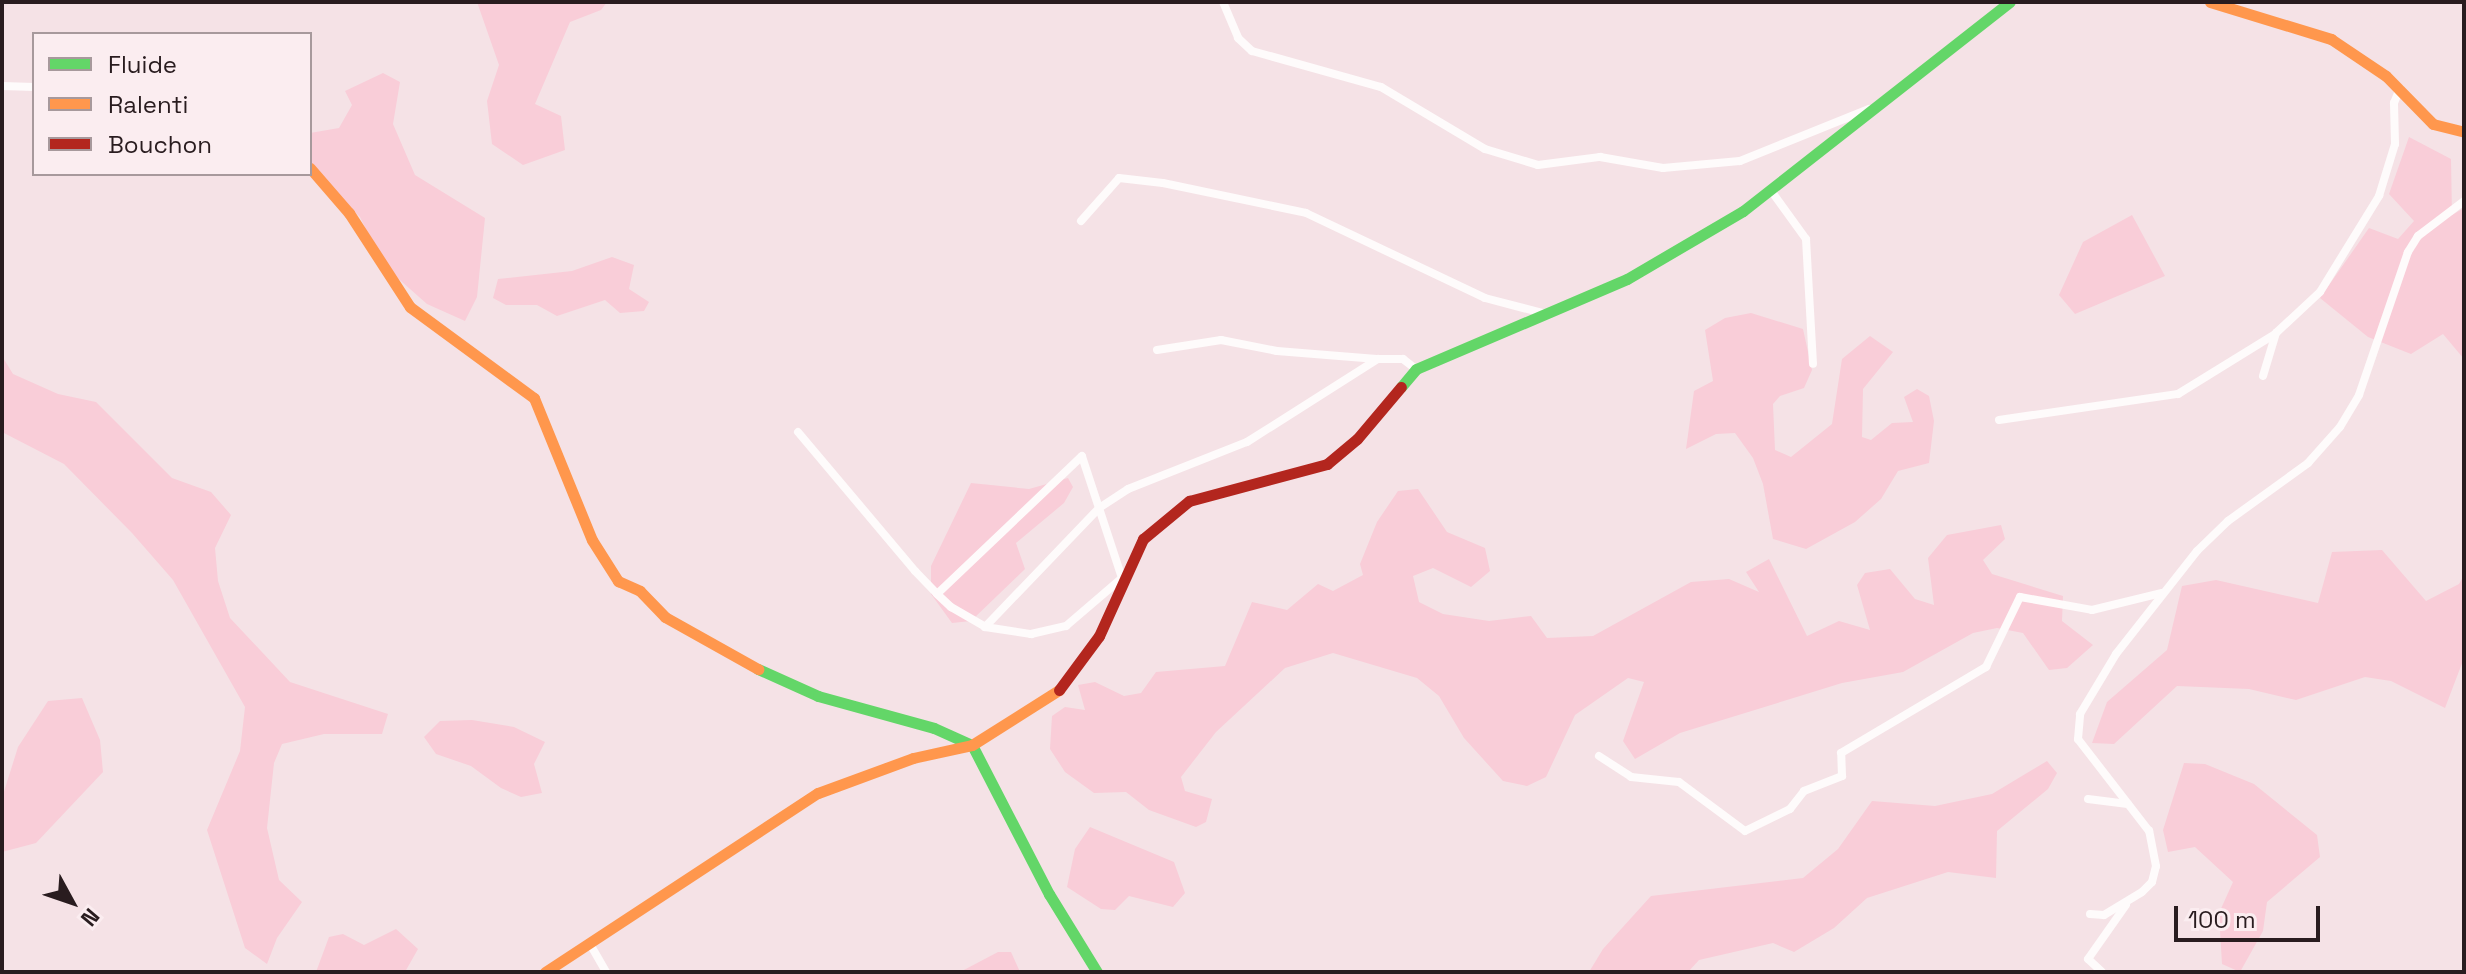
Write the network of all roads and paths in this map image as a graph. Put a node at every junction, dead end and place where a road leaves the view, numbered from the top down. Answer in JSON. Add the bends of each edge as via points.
{"nodes":[{"id":1,"x":1223,"y":2,"type":"edge"},
{"id":2,"x":2010,"y":2,"type":"edge"},
{"id":3,"x":2210,"y":2,"type":"edge"},
{"id":4,"x":2,"y":86,"type":"edge"},
{"id":5,"x":32,"y":87,"type":"edge"},
{"id":6,"x":2400,"y":88,"type":"junction"},
{"id":7,"x":1877,"y":105,"type":"junction"},
{"id":8,"x":2464,"y":132,"type":"edge"},
{"id":9,"x":312,"y":170,"type":"edge"},
{"id":10,"x":1772,"y":192,"type":"junction"},
{"id":11,"x":2464,"y":201,"type":"edge"},
{"id":12,"x":1081,"y":221,"type":"dead end"},
{"id":13,"x":1551,"y":315,"type":"junction"},
{"id":14,"x":2276,"y":333,"type":"junction"},
{"id":15,"x":1157,"y":350,"type":"dead end"},
{"id":16,"x":1378,"y":359,"type":"junction"},
{"id":17,"x":1813,"y":364,"type":"dead end"},
{"id":18,"x":1416,"y":369,"type":"junction"},
{"id":19,"x":2263,"y":376,"type":"dead end"},
{"id":20,"x":1999,"y":420,"type":"dead end"},
{"id":21,"x":798,"y":432,"type":"dead end"},
{"id":22,"x":1099,"y":508,"type":"junction"},
{"id":23,"x":1122,"y":578,"type":"junction"},
{"id":24,"x":2163,"y":593,"type":"junction"},
{"id":25,"x":937,"y":594,"type":"junction"},
{"id":26,"x":985,"y":627,"type":"junction"},
{"id":27,"x":972,"y":745,"type":"junction"},
{"id":28,"x":1599,"y":756,"type":"dead end"},
{"id":29,"x":2088,"y":799,"type":"dead end"},
{"id":30,"x":2128,"y":804,"type":"junction"},
{"id":31,"x":2128,"y":901,"type":"junction"},
{"id":32,"x":2090,"y":914,"type":"dead end"},
{"id":33,"x":590,"y":944,"type":"junction"},
{"id":34,"x":545,"y":972,"type":"edge"},
{"id":35,"x":606,"y":972,"type":"edge"},
{"id":36,"x":1097,"y":972,"type":"edge"},
{"id":37,"x":2102,"y":972,"type":"edge"}],
"edges":[{"from":1,"to":7,"type":"street","via":[[1238,38],[1252,51],[1381,87],[1485,149],[1538,165],[1600,157],[1663,168],[1740,161]]},
{"from":2,"to":7,"type":"main road"},
{"from":3,"to":6,"type":"main road","via":[[2331,39]]},
{"from":4,"to":5,"type":"street"},
{"from":6,"to":8,"type":"main road","via":[[2433,124]]},
{"from":6,"to":14,"type":"street","via":[[2394,103],[2395,144],[2379,196],[2320,292]]},
{"from":7,"to":10,"type":"main road"},
{"from":9,"to":27,"type":"main road","via":[[349,213],[410,307],[534,398],[592,540],[618,581],[640,591],[665,617],[773,677]]},
{"from":10,"to":13,"type":"main road","via":[[1670,255]]},
{"from":10,"to":17,"type":"street","via":[[1806,239]]},
{"from":11,"to":24,"type":"street","via":[[2418,236],[2408,252],[2365,381],[2340,427],[2308,463],[2212,535]]},
{"from":12,"to":13,"type":"street","via":[[1119,178],[1163,183],[1306,213],[1485,298]]},
{"from":13,"to":18,"type":"main road"},
{"from":14,"to":19,"type":"street"},
{"from":14,"to":20,"type":"street","via":[[2178,394]]},
{"from":15,"to":16,"type":"street","via":[[1221,340],[1277,351]]},
{"from":16,"to":18,"type":"street","via":[[1403,359]]},
{"from":16,"to":22,"type":"street","via":[[1247,442],[1128,489]]},
{"from":18,"to":23,"type":"main road","via":[[1345,452],[1310,470],[1189,501],[1143,539]]},
{"from":21,"to":25,"type":"street"},
{"from":22,"to":23,"type":"street"},
{"from":22,"to":25,"type":"street","via":[[1082,456]]},
{"from":22,"to":26,"type":"street"},
{"from":23,"to":26,"type":"street","via":[[1066,626],[1031,634]]},
{"from":23,"to":27,"type":"main road","via":[[1076,672],[1048,701]]},
{"from":24,"to":28,"type":"street","via":[[2092,610],[2020,597],[1986,667],[1841,753],[1842,776],[1804,791],[1790,809],[1745,831],[1679,782],[1631,777]]},
{"from":24,"to":30,"type":"street","via":[[2116,654],[2076,727],[2078,739]]},
{"from":25,"to":26,"type":"street"},
{"from":27,"to":33,"type":"main road","via":[[913,758],[818,793]]},
{"from":27,"to":36,"type":"main road","via":[[1049,894]]},
{"from":29,"to":30,"type":"street"},
{"from":30,"to":31,"type":"street","via":[[2149,831],[2156,874]]},
{"from":31,"to":32,"type":"street","via":[[2104,915]]},
{"from":31,"to":37,"type":"street","via":[[2088,959]]},
{"from":33,"to":34,"type":"main road"},
{"from":33,"to":35,"type":"street"}]}
